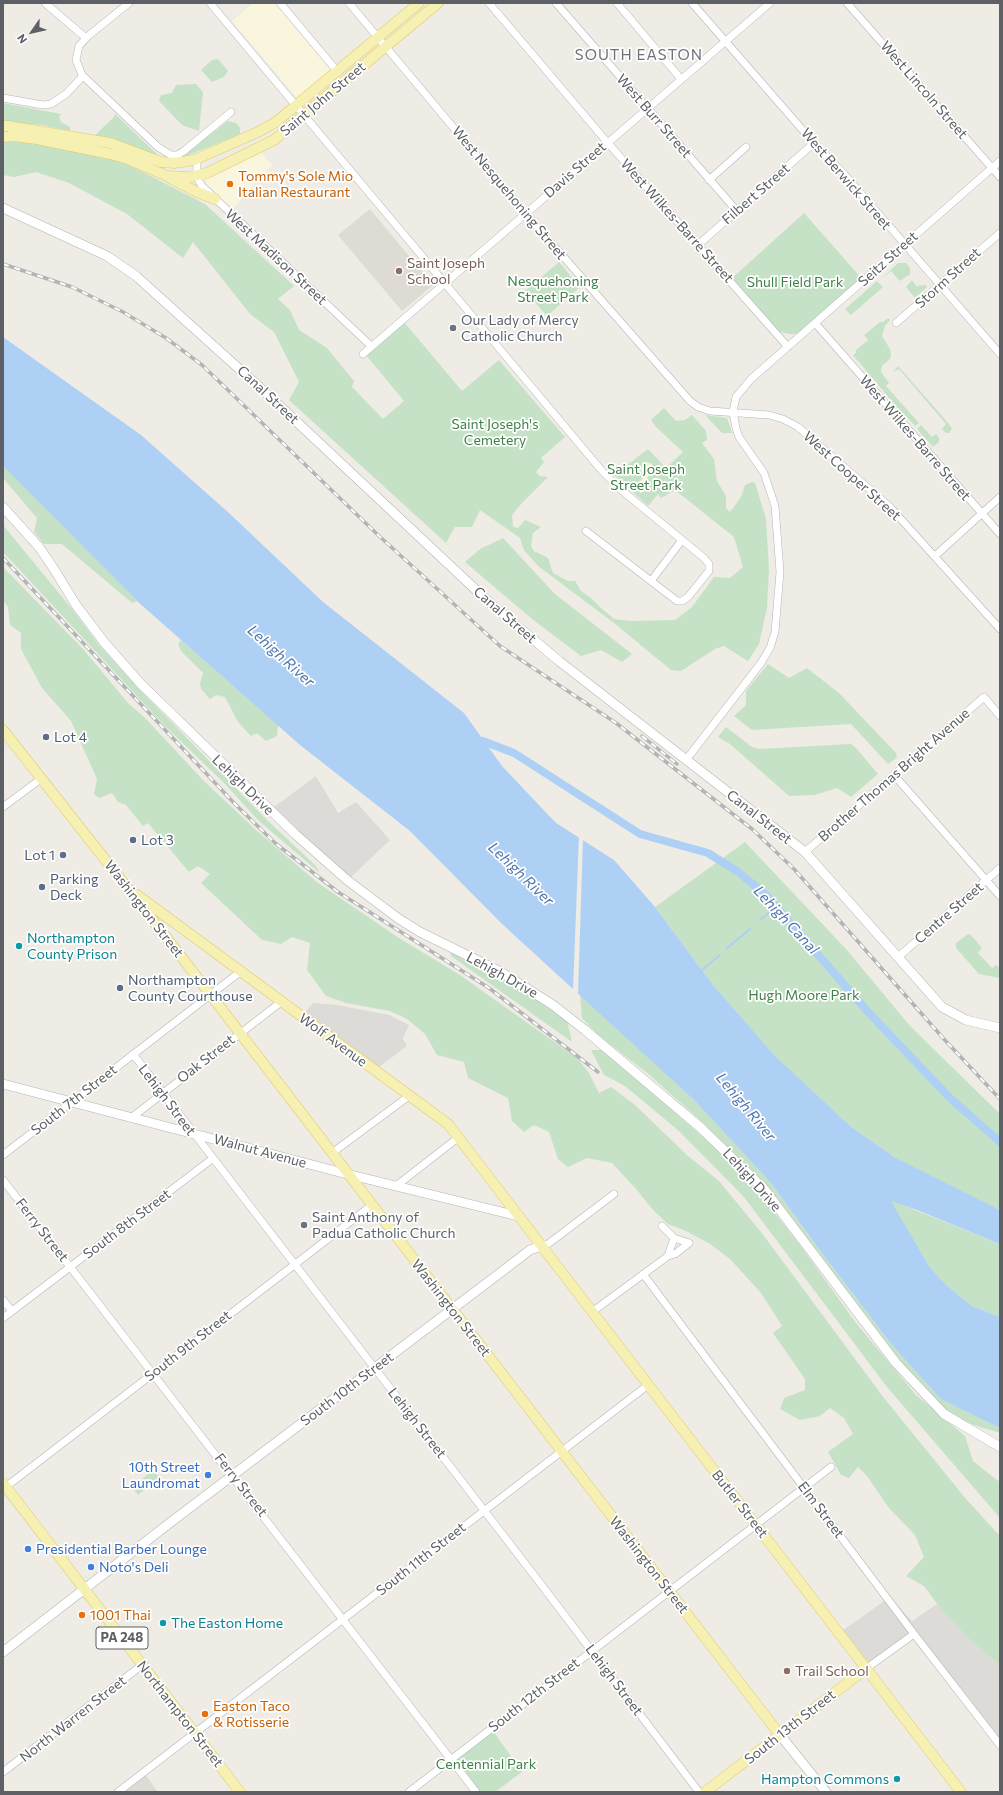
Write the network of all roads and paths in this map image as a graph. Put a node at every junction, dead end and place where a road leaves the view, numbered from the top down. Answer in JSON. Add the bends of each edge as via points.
{"nodes":[{"id":1,"x":45,"y":3,"type":"edge"},
{"id":2,"x":129,"y":3,"type":"edge"},
{"id":3,"x":210,"y":3,"type":"edge"},
{"id":4,"x":280,"y":3,"type":"edge"},
{"id":5,"x":349,"y":3,"type":"edge"},
{"id":6,"x":419,"y":3,"type":"edge"},
{"id":7,"x":438,"y":3,"type":"edge"},
{"id":8,"x":489,"y":3,"type":"edge"},
{"id":9,"x":556,"y":3,"type":"edge"},
{"id":10,"x":616,"y":3,"type":"edge"},
{"id":11,"x":692,"y":3,"type":"edge"},
{"id":12,"x":770,"y":3,"type":"edge"},
{"id":13,"x":847,"y":3,"type":"edge"},
{"id":14,"x":378,"y":37,"type":"junction"},
{"id":15,"x":86,"y":38,"type":"junction"},
{"id":16,"x":725,"y":41,"type":"junction"},
{"id":17,"x":386,"y":47,"type":"junction"},
{"id":18,"x":337,"y":72,"type":"junction"},
{"id":19,"x":83,"y":76,"type":"junction"},
{"id":20,"x":681,"y":79,"type":"junction"},
{"id":21,"x":3,"y":98,"type":"edge"},
{"id":22,"x":296,"y":106,"type":"junction"},
{"id":23,"x":647,"y":109,"type":"junction"},
{"id":24,"x":231,"y":112,"type":"dead end"},
{"id":25,"x":304,"y":116,"type":"junction"},
{"id":26,"x":3,"y":126,"type":"edge"},
{"id":27,"x":3,"y":137,"type":"edge"},
{"id":28,"x":607,"y":142,"type":"junction"},
{"id":29,"x":814,"y":143,"type":"junction"},
{"id":30,"x":746,"y":147,"type":"dead end"},
{"id":31,"x":197,"y":159,"type":"junction"},
{"id":32,"x":1000,"y":161,"type":"edge"},
{"id":33,"x":992,"y":168,"type":"junction"},
{"id":34,"x":197,"y":175,"type":"junction"},
{"id":35,"x":167,"y":176,"type":"junction"},
{"id":36,"x":1000,"y":177,"type":"edge"},
{"id":37,"x":709,"y":180,"type":"junction"},
{"id":38,"x":215,"y":199,"type":"junction"},
{"id":39,"x":3,"y":208,"type":"edge"},
{"id":40,"x":737,"y":211,"type":"junction"},
{"id":41,"x":524,"y":213,"type":"junction"},
{"id":42,"x":1000,"y":233,"type":"edge"},
{"id":43,"x":698,"y":245,"type":"junction"},
{"id":44,"x":904,"y":245,"type":"junction"},
{"id":45,"x":444,"y":282,"type":"junction"},
{"id":46,"x":940,"y":285,"type":"junction"},
{"id":47,"x":815,"y":323,"type":"junction"},
{"id":48,"x":896,"y":323,"type":"dead end"},
{"id":49,"x":371,"y":346,"type":"junction"},
{"id":50,"x":788,"y":347,"type":"junction"},
{"id":51,"x":363,"y":354,"type":"dead end"},
{"id":52,"x":1000,"y":354,"type":"edge"},
{"id":53,"x":733,"y":412,"type":"junction"},
{"id":54,"x":1000,"y":497,"type":"edge"},
{"id":55,"x":3,"y":507,"type":"edge"},
{"id":56,"x":982,"y":513,"type":"junction"},
{"id":57,"x":586,"y":531,"type":"dead end"},
{"id":58,"x":1000,"y":534,"type":"edge"},
{"id":59,"x":682,"y":540,"type":"junction"},
{"id":60,"x":935,"y":556,"type":"junction"},
{"id":61,"x":651,"y":581,"type":"junction"},
{"id":62,"x":1000,"y":629,"type":"edge"},
{"id":63,"x":1000,"y":716,"type":"edge"},
{"id":64,"x":3,"y":730,"type":"edge"},
{"id":65,"x":686,"y":760,"type":"junction"},
{"id":66,"x":894,"y":775,"type":"junction"},
{"id":67,"x":42,"y":778,"type":"junction"},
{"id":68,"x":3,"y":807,"type":"edge"},
{"id":69,"x":804,"y":852,"type":"junction"},
{"id":70,"x":1000,"y":868,"type":"edge"},
{"id":71,"x":987,"y":880,"type":"junction"},
{"id":72,"x":126,"y":886,"type":"junction"},
{"id":73,"x":1000,"y":896,"type":"edge"},
{"id":74,"x":177,"y":925,"type":"junction"},
{"id":75,"x":163,"y":933,"type":"junction"},
{"id":76,"x":898,"y":958,"type":"junction"},
{"id":77,"x":240,"y":972,"type":"junction"},
{"id":78,"x":210,"y":995,"type":"junction"},
{"id":79,"x":281,"y":1002,"type":"junction"},
{"id":80,"x":1000,"y":1028,"type":"edge"},
{"id":81,"x":240,"y":1033,"type":"junction"},
{"id":82,"x":133,"y":1054,"type":"junction"},
{"id":83,"x":3,"y":1084,"type":"edge"},
{"id":84,"x":162,"y":1093,"type":"junction"},
{"id":85,"x":409,"y":1096,"type":"junction"},
{"id":86,"x":70,"y":1102,"type":"junction"},
{"id":87,"x":131,"y":1118,"type":"junction"},
{"id":88,"x":193,"y":1133,"type":"junction"},
{"id":89,"x":459,"y":1137,"type":"junction"},
{"id":90,"x":332,"y":1153,"type":"junction"},
{"id":91,"x":3,"y":1155,"type":"edge"},
{"id":92,"x":212,"y":1159,"type":"junction"},
{"id":93,"x":347,"y":1174,"type":"junction"},
{"id":94,"x":3,"y":1180,"type":"edge"},
{"id":95,"x":396,"y":1186,"type":"junction"},
{"id":96,"x":614,"y":1194,"type":"dead end"},
{"id":97,"x":372,"y":1205,"type":"junction"},
{"id":98,"x":518,"y":1216,"type":"junction"},
{"id":99,"x":662,"y":1226,"type":"dead end"},
{"id":100,"x":674,"y":1238,"type":"junction"},
{"id":101,"x":541,"y":1246,"type":"junction"},
{"id":102,"x":668,"y":1256,"type":"junction"},
{"id":103,"x":294,"y":1264,"type":"junction"},
{"id":104,"x":70,"y":1267,"type":"junction"},
{"id":105,"x":643,"y":1274,"type":"junction"},
{"id":106,"x":3,"y":1300,"type":"edge"},
{"id":107,"x":452,"y":1309,"type":"junction"},
{"id":108,"x":12,"y":1311,"type":"junction"},
{"id":109,"x":592,"y":1312,"type":"junction"},
{"id":110,"x":3,"y":1318,"type":"edge"},
{"id":111,"x":374,"y":1368,"type":"junction"},
{"id":112,"x":152,"y":1374,"type":"junction"},
{"id":113,"x":648,"y":1384,"type":"junction"},
{"id":114,"x":1000,"y":1447,"type":"edge"},
{"id":115,"x":561,"y":1451,"type":"junction"},
{"id":116,"x":831,"y":1467,"type":"dead end"},
{"id":117,"x":233,"y":1475,"type":"junction"},
{"id":118,"x":4,"y":1486,"type":"edge"},
{"id":119,"x":804,"y":1488,"type":"junction"},
{"id":120,"x":484,"y":1510,"type":"junction"},
{"id":121,"x":756,"y":1525,"type":"junction"},
{"id":122,"x":85,"y":1590,"type":"junction"},
{"id":123,"x":669,"y":1592,"type":"junction"},
{"id":124,"x":344,"y":1618,"type":"junction"},
{"id":125,"x":914,"y":1634,"type":"junction"},
{"id":126,"x":592,"y":1651,"type":"junction"},
{"id":127,"x":3,"y":1652,"type":"edge"},
{"id":128,"x":142,"y":1665,"type":"junction"},
{"id":129,"x":867,"y":1668,"type":"junction"},
{"id":130,"x":195,"y":1733,"type":"junction"},
{"id":131,"x":780,"y":1735,"type":"junction"},
{"id":132,"x":1000,"y":1745,"type":"edge"},
{"id":133,"x":451,"y":1759,"type":"junction"},
{"id":134,"x":3,"y":1772,"type":"edge"},
{"id":135,"x":118,"y":1792,"type":"edge"},
{"id":136,"x":240,"y":1792,"type":"edge"},
{"id":137,"x":409,"y":1792,"type":"edge"},
{"id":138,"x":476,"y":1792,"type":"edge"},
{"id":139,"x":699,"y":1792,"type":"edge"},
{"id":140,"x":705,"y":1792,"type":"edge"},
{"id":141,"x":826,"y":1792,"type":"edge"},
{"id":142,"x":961,"y":1792,"type":"edge"}],
"edges":[{"from":1,"to":15,"type":"street"},
{"from":2,"to":15,"type":"street"},
{"from":3,"to":22,"type":"street"},
{"from":4,"to":18,"type":"street"},
{"from":5,"to":14,"type":"street","name":"West Nesquehoning Street"},
{"from":6,"to":14,"type":"main road","name":"Saint John Street"},
{"from":7,"to":17,"type":"main road","name":"Saint John Street"},
{"from":8,"to":28,"type":"street","name":"West Wilkes-Barre Street"},
{"from":9,"to":23,"type":"street","name":"West Burr Street"},
{"from":10,"to":20,"type":"street"},
{"from":11,"to":16,"type":"street","name":"West Berwick Street"},
{"from":12,"to":16,"type":"street","name":"Davis Street"},
{"from":13,"to":33,"type":"street","name":"West Lincoln Street"},
{"from":14,"to":17,"type":"street","name":"West Nesquehoning Street"},
{"from":14,"to":18,"type":"main road","name":"Saint John Street"},
{"from":15,"to":19,"type":"street","via":[[79,46],[76,60]]},
{"from":16,"to":20,"type":"street","name":"Davis Street"},
{"from":16,"to":29,"type":"street","name":"West Berwick Street"},
{"from":17,"to":25,"type":"main road","name":"Saint John Street"},
{"from":17,"to":41,"type":"street","name":"West Nesquehoning Street"},
{"from":18,"to":22,"type":"main road","name":"Saint John Street"},
{"from":19,"to":21,"type":"street","via":[[66,94],[51,104]]},
{"from":19,"to":24,"type":"street","via":[[158,147],[171,155],[184,151]]},
{"from":20,"to":23,"type":"street","name":"Davis Street"},
{"from":22,"to":25,"type":"street"},
{"from":22,"to":31,"type":"main road","name":"Saint John Street","via":[[268,127]]},
{"from":23,"to":28,"type":"street","name":"Davis Street"},
{"from":23,"to":37,"type":"street","name":"West Burr Street"},
{"from":25,"to":34,"type":"main road","name":"Saint John Street","via":[[268,144]]},
{"from":25,"to":45,"type":"street"},
{"from":26,"to":31,"type":"main road","name":"Saint John Street","via":[[110,144],[161,162],[174,163]]},
{"from":27,"to":35,"type":"main road","via":[[37,139],[110,154]]},
{"from":28,"to":41,"type":"street","name":"Davis Street"},
{"from":28,"to":43,"type":"street","name":"West Wilkes-Barre Street"},
{"from":29,"to":40,"type":"street","name":"Filbert Street"},
{"from":29,"to":44,"type":"street","name":"West Berwick Street"},
{"from":30,"to":37,"type":"street"},
{"from":31,"to":34,"type":"street"},
{"from":32,"to":33,"type":"street","name":"Seitz Street"},
{"from":33,"to":36,"type":"street","name":"West Lincoln Street"},
{"from":33,"to":44,"type":"street","name":"Seitz Street"},
{"from":34,"to":35,"type":"main road","name":"Saint John Street","via":[[180,178]]},
{"from":34,"to":38,"type":"street","name":"West Madison Street","via":[[201,185]]},
{"from":35,"to":38,"type":"main road"},
{"from":37,"to":40,"type":"street","name":"West Burr Street"},
{"from":38,"to":49,"type":"street","name":"West Madison Street"},
{"from":39,"to":65,"type":"street","name":"Canal Street","via":[[107,256],[130,270],[490,604]]},
{"from":40,"to":43,"type":"street","name":"Filbert Street"},
{"from":41,"to":45,"type":"street","name":"Davis Street"},
{"from":41,"to":53,"type":"street","name":"West Nesquehoning Street","via":[[690,401],[710,411]]},
{"from":42,"to":46,"type":"street","name":"Storm Street"},
{"from":43,"to":50,"type":"street","name":"West Wilkes-Barre Street"},
{"from":44,"to":46,"type":"street","name":"West Berwick Street"},
{"from":44,"to":47,"type":"street","name":"Seitz Street"},
{"from":45,"to":49,"type":"street","name":"Davis Street"},
{"from":45,"to":59,"type":"street","via":[[607,476]]},
{"from":46,"to":48,"type":"street","name":"Storm Street"},
{"from":46,"to":52,"type":"street","name":"West Berwick Street"},
{"from":47,"to":50,"type":"street","name":"Seitz Street"},
{"from":47,"to":56,"type":"street","name":"West Wilkes-Barre Street"},
{"from":49,"to":51,"type":"street","name":"Davis Street"},
{"from":50,"to":53,"type":"street","name":"Seitz Street","via":[[743,387],[735,399]]},
{"from":53,"to":60,"type":"street","name":"West Cooper Street","via":[[769,415],[798,427],[881,498]]},
{"from":53,"to":65,"type":"street","via":[[737,433],[761,466],[775,506],[780,572],[775,632],[764,659]]},
{"from":54,"to":56,"type":"street"},
{"from":55,"to":114,"type":"street","name":"Lehigh Drive","via":[[39,547],[76,605],[140,683],[295,834],[347,880],[399,919],[502,972],[553,1005],[701,1128],[764,1189],[896,1363],[938,1408]]},
{"from":56,"to":58,"type":"street","name":"West Wilkes-Barre Street"},
{"from":56,"to":60,"type":"street"},
{"from":57,"to":61,"type":"street"},
{"from":59,"to":61,"type":"street"},
{"from":59,"to":61,"type":"street","via":[[706,559],[708,572],[682,601],[676,600]]},
{"from":60,"to":62,"type":"street","name":"West Cooper Street"},
{"from":63,"to":66,"type":"street","name":"Brother Thomas Bright Avenue","via":[[984,697]]},
{"from":64,"to":67,"type":"main road","name":"Washington Street"},
{"from":65,"to":69,"type":"street","name":"Canal Street"},
{"from":66,"to":69,"type":"street","name":"Brother Thomas Bright Avenue"},
{"from":66,"to":71,"type":"street"},
{"from":67,"to":68,"type":"street"},
{"from":67,"to":72,"type":"main road","name":"Washington Street"},
{"from":69,"to":76,"type":"street","name":"Canal Street"},
{"from":70,"to":71,"type":"street","name":"Centre Street"},
{"from":71,"to":73,"type":"street"},
{"from":71,"to":76,"type":"street","name":"Centre Street"},
{"from":72,"to":74,"type":"main road","name":"Wolf Avenue"},
{"from":72,"to":75,"type":"main road","name":"Washington Street"},
{"from":74,"to":75,"type":"main road","via":[[172,925]]},
{"from":74,"to":77,"type":"main road","name":"Wolf Avenue"},
{"from":75,"to":78,"type":"main road","name":"Washington Street"},
{"from":76,"to":80,"type":"street","name":"Canal Street","via":[[942,1007],[966,1020]]},
{"from":77,"to":78,"type":"street","name":"South 7th Street"},
{"from":77,"to":79,"type":"main road","name":"Wolf Avenue"},
{"from":78,"to":81,"type":"main road","name":"Washington Street"},
{"from":78,"to":82,"type":"street","name":"South 7th Street"},
{"from":79,"to":81,"type":"street","name":"Oak Street"},
{"from":79,"to":85,"type":"main road","name":"Wolf Avenue"},
{"from":81,"to":84,"type":"street","name":"Oak Street"},
{"from":81,"to":90,"type":"main road","name":"Washington Street"},
{"from":82,"to":84,"type":"street","name":"Lehigh Street"},
{"from":82,"to":86,"type":"street","name":"South 7th Street"},
{"from":83,"to":86,"type":"street","name":"Walnut Avenue"},
{"from":84,"to":87,"type":"street","name":"Oak Street"},
{"from":84,"to":88,"type":"street","name":"Lehigh Street"},
{"from":85,"to":89,"type":"main road","name":"Wolf Avenue","via":[[448,1124]]},
{"from":85,"to":90,"type":"street"},
{"from":86,"to":87,"type":"street","name":"Walnut Avenue"},
{"from":86,"to":91,"type":"street","name":"South 7th Street"},
{"from":87,"to":88,"type":"street","name":"Walnut Avenue"},
{"from":88,"to":92,"type":"street","name":"Lehigh Street"},
{"from":88,"to":93,"type":"street","name":"Walnut Avenue"},
{"from":89,"to":95,"type":"street"},
{"from":89,"to":98,"type":"main road","name":"Wolf Avenue"},
{"from":90,"to":93,"type":"main road","name":"Washington Street"},
{"from":92,"to":103,"type":"street","name":"Lehigh Street"},
{"from":92,"to":104,"type":"street","name":"South 8th Street"},
{"from":93,"to":95,"type":"street","name":"Walnut Avenue"},
{"from":93,"to":97,"type":"main road","name":"Washington Street"},
{"from":94,"to":104,"type":"street","name":"Ferry Street"},
{"from":95,"to":98,"type":"street","name":"Walnut Avenue"},
{"from":96,"to":101,"type":"street","name":"South 10th Street","via":[[548,1244]]},
{"from":97,"to":103,"type":"street","name":"South 9th Street"},
{"from":97,"to":107,"type":"main road","name":"Washington Street"},
{"from":98,"to":101,"type":"main road","name":"Butler Street"},
{"from":99,"to":100,"type":"street"},
{"from":100,"to":102,"type":"street"},
{"from":100,"to":102,"type":"street","via":[[689,1243]]},
{"from":101,"to":107,"type":"street","name":"South 10th Street","via":[[530,1250]]},
{"from":101,"to":109,"type":"main road","name":"Butler Street"},
{"from":102,"to":105,"type":"street"},
{"from":103,"to":111,"type":"street","name":"Lehigh Street"},
{"from":103,"to":112,"type":"street","name":"South 9th Street"},
{"from":104,"to":108,"type":"street","name":"South 8th Street"},
{"from":104,"to":112,"type":"street","name":"Ferry Street"},
{"from":105,"to":109,"type":"street"},
{"from":105,"to":119,"type":"street","name":"Elm Street"},
{"from":106,"to":108,"type":"street"},
{"from":107,"to":111,"type":"street","name":"South 10th Street"},
{"from":107,"to":115,"type":"main road","name":"Washington Street"},
{"from":108,"to":110,"type":"street","name":"South 8th Street"},
{"from":109,"to":113,"type":"main road","name":"Butler Street"},
{"from":111,"to":117,"type":"street","name":"South 10th Street"},
{"from":111,"to":120,"type":"street","name":"Lehigh Street"},
{"from":112,"to":117,"type":"street","name":"Ferry Street"},
{"from":112,"to":118,"type":"street","name":"South 9th Street"},
{"from":113,"to":115,"type":"street","name":"South 11th Street"},
{"from":113,"to":121,"type":"main road","name":"Butler Street"},
{"from":115,"to":120,"type":"street","name":"South 11th Street"},
{"from":115,"to":123,"type":"main road","name":"Washington Street"},
{"from":116,"to":119,"type":"street","name":"South 12th Street"},
{"from":117,"to":122,"type":"street","name":"South 10th Street"},
{"from":117,"to":124,"type":"street","name":"Ferry Street"},
{"from":118,"to":122,"type":"main road","name":"Northampton Street","number":"PA 248"},
{"from":119,"to":121,"type":"street","name":"South 12th Street"},
{"from":119,"to":125,"type":"street","name":"Elm Street"},
{"from":120,"to":124,"type":"street","name":"South 11th Street"},
{"from":120,"to":126,"type":"street","name":"Lehigh Street"},
{"from":121,"to":123,"type":"street","name":"South 12th Street"},
{"from":121,"to":129,"type":"main road","name":"Butler Street"},
{"from":122,"to":127,"type":"street","name":"South 10th Street"},
{"from":122,"to":128,"type":"main road","name":"Northampton Street","number":"PA 248"},
{"from":123,"to":126,"type":"street","name":"South 12th Street"},
{"from":123,"to":131,"type":"main road","name":"Washington Street"},
{"from":124,"to":130,"type":"street","name":"South 11th Street"},
{"from":124,"to":133,"type":"street","name":"Ferry Street","via":[[397,1692],[410,1704]]},
{"from":125,"to":129,"type":"street","name":"South 13th Street"},
{"from":125,"to":132,"type":"street","name":"Elm Street"},
{"from":126,"to":133,"type":"street","name":"South 12th Street"},
{"from":126,"to":139,"type":"street","name":"Lehigh Street"},
{"from":128,"to":130,"type":"main road","name":"Northampton Street","number":"PA 248"},
{"from":128,"to":134,"type":"street","name":"North Warren Street"},
{"from":129,"to":131,"type":"main road","name":"South 13th Street"},
{"from":129,"to":142,"type":"main road","name":"Butler Street"},
{"from":130,"to":135,"type":"street","name":"South 11th Street"},
{"from":130,"to":136,"type":"main road","name":"Northampton Street","number":"PA 248"},
{"from":131,"to":140,"type":"main road","name":"South 13th Street"},
{"from":131,"to":141,"type":"street","name":"Washington Street"},
{"from":133,"to":137,"type":"street","name":"South 12th Street"},
{"from":133,"to":138,"type":"street","name":"Ferry Street"}]}
